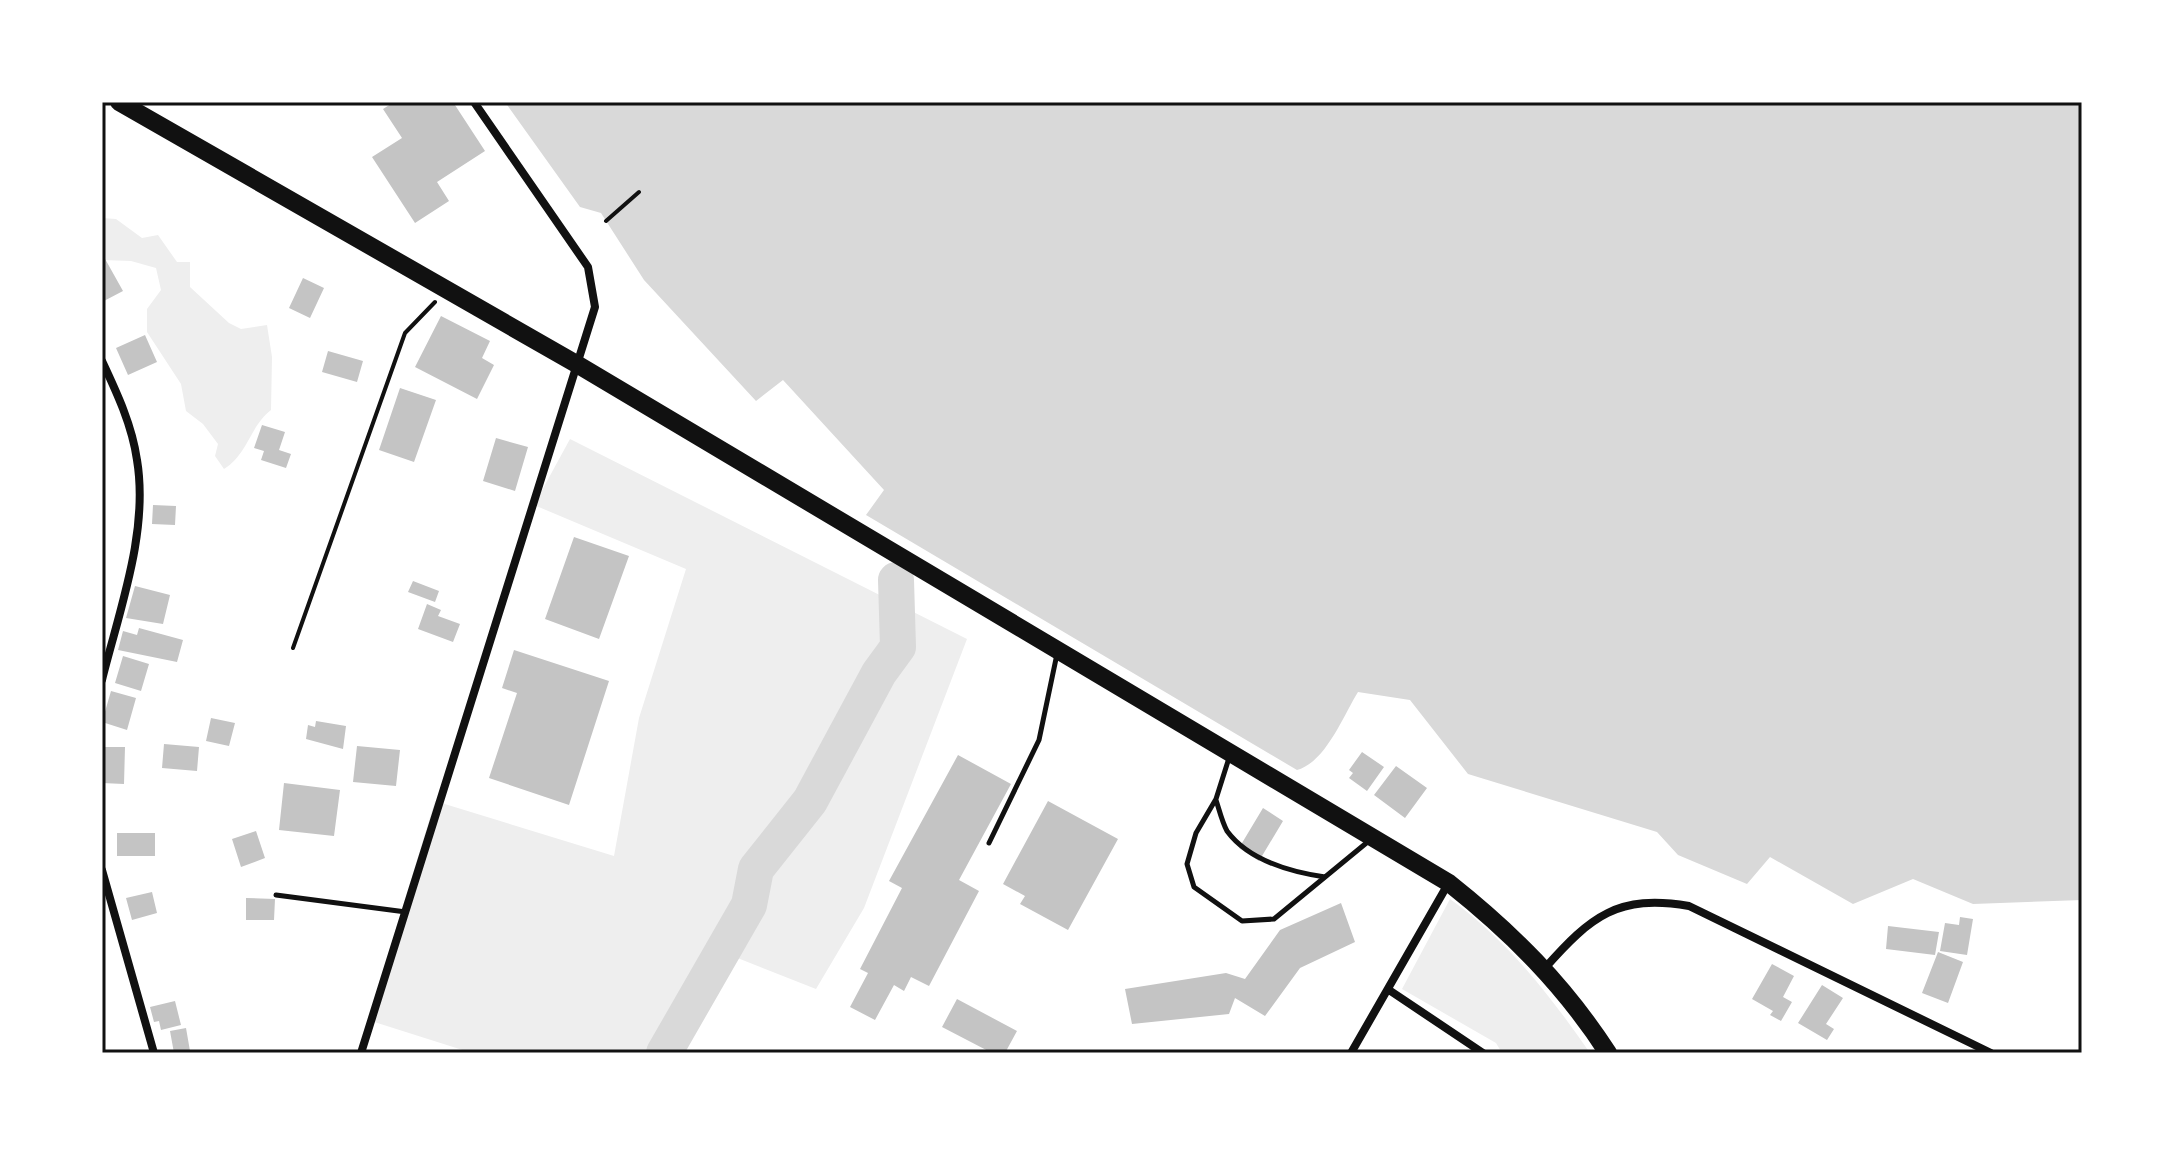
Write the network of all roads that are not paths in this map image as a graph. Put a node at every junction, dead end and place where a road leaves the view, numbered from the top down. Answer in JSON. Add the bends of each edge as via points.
{"nodes":[{"id":1,"x":119,"y":102,"type":"edge"},
{"id":2,"x":474,"y":102,"type":"edge"},
{"id":3,"x":102,"y":361,"type":"edge"},
{"id":4,"x":580,"y":366,"type":"junction"},
{"id":5,"x":1058,"y":651,"type":"junction"},
{"id":6,"x":102,"y":680,"type":"edge"},
{"id":7,"x":1230,"y":753,"type":"junction"},
{"id":8,"x":1216,"y":799,"type":"junction"},
{"id":9,"x":1373,"y":838,"type":"junction"},
{"id":10,"x":989,"y":843,"type":"dead end"},
{"id":11,"x":102,"y":870,"type":"edge"},
{"id":12,"x":1325,"y":877,"type":"junction"},
{"id":13,"x":1449,"y":883,"type":"junction"},
{"id":14,"x":276,"y":895,"type":"dead end"},
{"id":15,"x":406,"y":912,"type":"junction"},
{"id":16,"x":1545,"y":968,"type":"junction"},
{"id":17,"x":1389,"y":990,"type":"junction"},
{"id":18,"x":154,"y":1053,"type":"edge"},
{"id":19,"x":361,"y":1053,"type":"edge"},
{"id":20,"x":1351,"y":1053,"type":"edge"},
{"id":21,"x":1483,"y":1053,"type":"edge"},
{"id":22,"x":1608,"y":1053,"type":"edge"},
{"id":23,"x":1991,"y":1053,"type":"edge"}],
"edges":[{"from":1,"to":4,"type":"main road"},
{"from":2,"to":4,"type":"street","via":[[588,267],[595,307]]},
{"from":3,"to":6,"type":"street","via":[[138,463],[137,532]]},
{"from":4,"to":5,"type":"main road"},
{"from":4,"to":15,"type":"street"},
{"from":5,"to":7,"type":"main road"},
{"from":5,"to":10,"type":"lane","via":[[1039,740]]},
{"from":7,"to":8,"type":"lane"},
{"from":7,"to":9,"type":"main road"},
{"from":8,"to":12,"type":"lane","via":[[1227,831],[1258,858]]},
{"from":8,"to":12,"type":"lane","via":[[1196,833],[1187,864],[1194,887],[1242,921],[1274,919]]},
{"from":9,"to":12,"type":"lane"},
{"from":9,"to":13,"type":"main road"},
{"from":11,"to":18,"type":"street"},
{"from":13,"to":16,"type":"main road"},
{"from":13,"to":17,"type":"street"},
{"from":14,"to":15,"type":"lane"},
{"from":15,"to":19,"type":"street"},
{"from":16,"to":22,"type":"main road"},
{"from":16,"to":23,"type":"street","via":[[1594,921],[1627,903],[1689,906]]},
{"from":17,"to":20,"type":"street"},
{"from":17,"to":21,"type":"street"}]}
